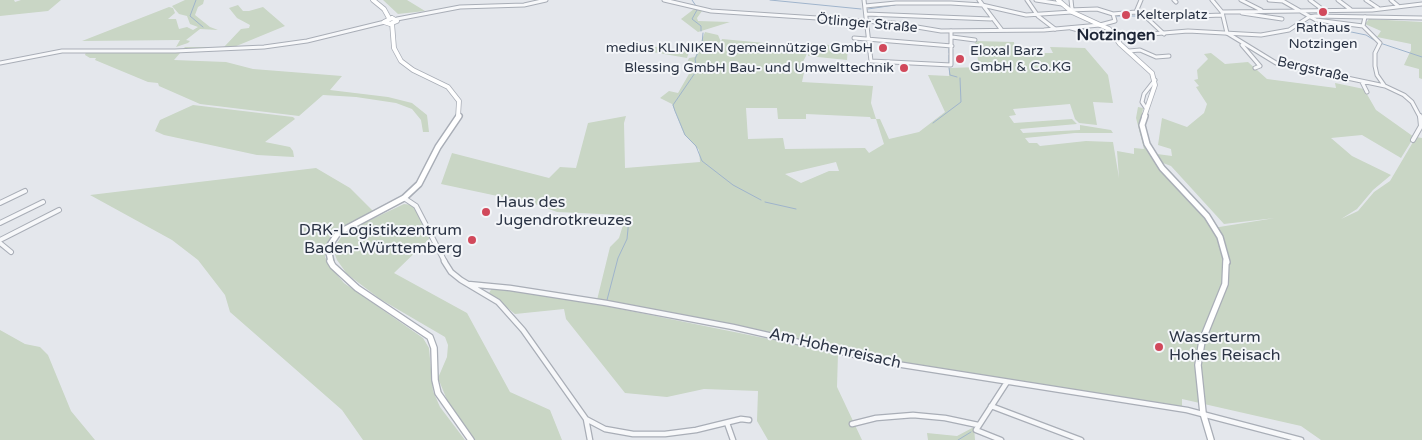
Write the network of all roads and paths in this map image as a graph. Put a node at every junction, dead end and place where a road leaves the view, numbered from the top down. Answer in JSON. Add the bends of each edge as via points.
{"nodes":[{"id":1,"x":373,"y":0,"type":"edge"},
{"id":2,"x":546,"y":0,"type":"edge"},
{"id":3,"x":664,"y":0,"type":"edge"},
{"id":4,"x":864,"y":0,"type":"edge"},
{"id":5,"x":979,"y":0,"type":"edge"},
{"id":6,"x":1027,"y":0,"type":"edge"},
{"id":7,"x":1036,"y":0,"type":"edge"},
{"id":8,"x":1058,"y":0,"type":"edge"},
{"id":9,"x":1071,"y":0,"type":"edge"},
{"id":10,"x":1141,"y":0,"type":"edge"},
{"id":11,"x":1212,"y":0,"type":"edge"},
{"id":12,"x":1241,"y":0,"type":"edge"},
{"id":13,"x":1269,"y":0,"type":"edge"},
{"id":14,"x":1282,"y":0,"type":"edge"},
{"id":15,"x":1310,"y":0,"type":"edge"},
{"id":16,"x":1338,"y":0,"type":"edge"},
{"id":17,"x":1366,"y":0,"type":"edge"},
{"id":18,"x":1391,"y":0,"type":"edge"},
{"id":19,"x":926,"y":1,"type":"edge"},
{"id":20,"x":951,"y":1,"type":"edge"},
{"id":21,"x":1062,"y":4,"type":"junction"},
{"id":22,"x":1422,"y":4,"type":"edge"},
{"id":23,"x":982,"y":5,"type":"junction"},
{"id":24,"x":865,"y":6,"type":"junction"},
{"id":25,"x":1398,"y":6,"type":"junction"},
{"id":26,"x":1378,"y":8,"type":"junction"},
{"id":27,"x":1322,"y":9,"type":"junction"},
{"id":28,"x":1350,"y":9,"type":"junction"},
{"id":29,"x":1071,"y":10,"type":"junction"},
{"id":30,"x":1296,"y":10,"type":"junction"},
{"id":31,"x":1264,"y":11,"type":"junction"},
{"id":32,"x":1136,"y":12,"type":"junction"},
{"id":33,"x":1240,"y":12,"type":"junction"},
{"id":34,"x":866,"y":14,"type":"junction"},
{"id":35,"x":1114,"y":14,"type":"junction"},
{"id":36,"x":1222,"y":14,"type":"junction"},
{"id":37,"x":1370,"y":15,"type":"junction"},
{"id":38,"x":1038,"y":16,"type":"junction"},
{"id":39,"x":1309,"y":17,"type":"junction"},
{"id":40,"x":389,"y":18,"type":"junction"},
{"id":41,"x":1147,"y":18,"type":"junction"},
{"id":42,"x":1422,"y":18,"type":"edge"},
{"id":43,"x":397,"y":19,"type":"junction"},
{"id":44,"x":992,"y":19,"type":"junction"},
{"id":45,"x":1282,"y":19,"type":"dead end"},
{"id":46,"x":866,"y":21,"type":"junction"},
{"id":47,"x":385,"y":22,"type":"junction"},
{"id":48,"x":392,"y":23,"type":"junction"},
{"id":49,"x":1100,"y":24,"type":"junction"},
{"id":50,"x":1363,"y":26,"type":"junction"},
{"id":51,"x":1071,"y":28,"type":"junction"},
{"id":52,"x":1001,"y":29,"type":"junction"},
{"id":53,"x":1055,"y":30,"type":"junction"},
{"id":54,"x":951,"y":31,"type":"junction"},
{"id":55,"x":1111,"y":32,"type":"junction"},
{"id":56,"x":1227,"y":33,"type":"junction"},
{"id":57,"x":1164,"y":34,"type":"junction"},
{"id":58,"x":1115,"y":37,"type":"junction"},
{"id":59,"x":854,"y":38,"type":"dead end"},
{"id":60,"x":867,"y":38,"type":"junction"},
{"id":61,"x":952,"y":38,"type":"junction"},
{"id":62,"x":975,"y":40,"type":"dead end"},
{"id":63,"x":1239,"y":41,"type":"junction"},
{"id":64,"x":911,"y":42,"type":"junction"},
{"id":65,"x":952,"y":46,"type":"junction"},
{"id":66,"x":911,"y":50,"type":"dead end"},
{"id":67,"x":1130,"y":51,"type":"junction"},
{"id":68,"x":1169,"y":56,"type":"dead end"},
{"id":69,"x":0,"y":64,"type":"edge"},
{"id":70,"x":1255,"y":68,"type":"dead end"},
{"id":71,"x":1362,"y":82,"type":"junction"},
{"id":72,"x":1385,"y":86,"type":"junction"},
{"id":73,"x":1367,"y":92,"type":"dead end"},
{"id":74,"x":1413,"y":140,"type":"dead end"},
{"id":75,"x":25,"y":191,"type":"dead end"},
{"id":76,"x":404,"y":198,"type":"junction"},
{"id":77,"x":43,"y":202,"type":"dead end"},
{"id":78,"x":0,"y":203,"type":"edge"},
{"id":79,"x":59,"y":210,"type":"dead end"},
{"id":80,"x":0,"y":223,"type":"edge"},
{"id":81,"x":0,"y":242,"type":"edge"},
{"id":82,"x":11,"y":252,"type":"dead end"},
{"id":83,"x":468,"y":284,"type":"junction"},
{"id":84,"x":1007,"y":382,"type":"junction"},
{"id":85,"x":991,"y":406,"type":"junction"},
{"id":86,"x":1203,"y":413,"type":"junction"},
{"id":87,"x":586,"y":419,"type":"junction"},
{"id":88,"x":749,"y":420,"type":"dead end"},
{"id":89,"x":727,"y":423,"type":"junction"},
{"id":90,"x":852,"y":424,"type":"dead end"},
{"id":91,"x":978,"y":425,"type":"junction"},
{"id":92,"x":665,"y":437,"type":"edge"},
{"id":93,"x":471,"y":440,"type":"edge"},
{"id":94,"x":590,"y":440,"type":"edge"},
{"id":95,"x":733,"y":440,"type":"edge"},
{"id":96,"x":1000,"y":440,"type":"edge"},
{"id":97,"x":1081,"y":440,"type":"edge"},
{"id":98,"x":1211,"y":440,"type":"edge"},
{"id":99,"x":1301,"y":440,"type":"edge"}],
"edges":[{"from":1,"to":40,"type":"main road"},
{"from":2,"to":43,"type":"street","via":[[524,5],[460,7]]},
{"from":3,"to":46,"type":"street","name":"Ötlinger Straße","via":[[711,11]]},
{"from":4,"to":24,"type":"street"},
{"from":5,"to":23,"type":"street"},
{"from":6,"to":38,"type":"street"},
{"from":7,"to":21,"type":"street"},
{"from":8,"to":21,"type":"main road"},
{"from":9,"to":29,"type":"street"},
{"from":10,"to":32,"type":"street"},
{"from":11,"to":36,"type":"street"},
{"from":12,"to":31,"type":"street"},
{"from":13,"to":14,"type":"street"},
{"from":14,"to":30,"type":"street"},
{"from":15,"to":27,"type":"street"},
{"from":16,"to":28,"type":"street"},
{"from":17,"to":26,"type":"street"},
{"from":18,"to":25,"type":"street"},
{"from":19,"to":20,"type":"street"},
{"from":19,"to":24,"type":"street"},
{"from":20,"to":23,"type":"street"},
{"from":21,"to":29,"type":"main road"},
{"from":22,"to":25,"type":"street"},
{"from":23,"to":38,"type":"street"},
{"from":23,"to":44,"type":"street"},
{"from":24,"to":34,"type":"street"},
{"from":25,"to":26,"type":"street"},
{"from":26,"to":37,"type":"street"},
{"from":27,"to":28,"type":"street"},
{"from":27,"to":30,"type":"street"},
{"from":28,"to":37,"type":"street"},
{"from":29,"to":35,"type":"street","via":[[1097,9]]},
{"from":29,"to":38,"type":"street"},
{"from":29,"to":49,"type":"main road"},
{"from":30,"to":31,"type":"street"},
{"from":30,"to":39,"type":"street"},
{"from":31,"to":33,"type":"street"},
{"from":32,"to":35,"type":"street"},
{"from":32,"to":41,"type":"street"},
{"from":33,"to":36,"type":"street"},
{"from":33,"to":45,"type":"street"},
{"from":34,"to":44,"type":"street"},
{"from":34,"to":46,"type":"street"},
{"from":35,"to":49,"type":"street","via":[[1115,21]]},
{"from":36,"to":41,"type":"street"},
{"from":36,"to":56,"type":"street"},
{"from":37,"to":39,"type":"street"},
{"from":37,"to":42,"type":"street"},
{"from":37,"to":50,"type":"street"},
{"from":38,"to":53,"type":"street"},
{"from":39,"to":50,"type":"street"},
{"from":39,"to":56,"type":"street","via":[[1283,31],[1251,35]]},
{"from":40,"to":43,"type":"main road"},
{"from":40,"to":47,"type":"main road"},
{"from":41,"to":57,"type":"street"},
{"from":43,"to":48,"type":"main road"},
{"from":44,"to":52,"type":"street"},
{"from":46,"to":54,"type":"street","name":"Ötlinger Straße"},
{"from":46,"to":60,"type":"street"},
{"from":47,"to":48,"type":"main road"},
{"from":47,"to":69,"type":"street","via":[[307,41],[264,47],[62,51]]},
{"from":48,"to":76,"type":"main road","via":[[394,48],[401,61],[448,87],[456,95],[460,109],[426,174]]},
{"from":49,"to":51,"type":"street","name":"Ötlinger Straße"},
{"from":49,"to":55,"type":"main road"},
{"from":50,"to":72,"type":"street","via":[[1380,43],[1375,53],[1376,71]]},
{"from":51,"to":53,"type":"street","name":"Ötlinger Straße"},
{"from":51,"to":55,"type":"street","name":"Ötlinger Straße","via":[[1089,33]]},
{"from":52,"to":53,"type":"street","name":"Ötlinger Straße"},
{"from":52,"to":54,"type":"street","name":"Ötlinger Straße"},
{"from":54,"to":61,"type":"street"},
{"from":55,"to":58,"type":"main road"},
{"from":56,"to":57,"type":"street","via":[[1188,31]]},
{"from":56,"to":63,"type":"street","name":"Bergstraße"},
{"from":57,"to":58,"type":"street"},
{"from":58,"to":67,"type":"main road"},
{"from":59,"to":60,"type":"street"},
{"from":60,"to":64,"type":"street"},
{"from":60,"to":65,"type":"street","via":[[872,61],[951,65]]},
{"from":61,"to":62,"type":"street"},
{"from":61,"to":65,"type":"street"},
{"from":63,"to":70,"type":"street","name":"Bergstraße","via":[[1260,66]]},
{"from":63,"to":71,"type":"street","name":"Bergstraße","via":[[1276,63]]},
{"from":64,"to":65,"type":"street"},
{"from":64,"to":66,"type":"street"},
{"from":67,"to":68,"type":"street"},
{"from":67,"to":86,"type":"main road","via":[[1150,69],[1155,80],[1143,118],[1143,133],[1153,155],[1207,216],[1220,237],[1226,256],[1225,284],[1202,341],[1198,365]]},
{"from":71,"to":72,"type":"street","name":"Bergstraße"},
{"from":71,"to":73,"type":"street","name":"Bergstraße"},
{"from":72,"to":74,"type":"street","name":"Bergstraße","via":[[1408,99],[1420,117],[1421,126]]},
{"from":75,"to":78,"type":"street"},
{"from":76,"to":83,"type":"street","via":[[416,206],[451,272]]},
{"from":76,"to":93,"type":"main road","via":[[338,233],[328,248],[328,256],[333,266],[357,288],[430,337],[438,393]]},
{"from":77,"to":80,"type":"street"},
{"from":79,"to":81,"type":"street"},
{"from":81,"to":82,"type":"street"},
{"from":83,"to":84,"type":"street","name":"Am Hohenreisach","via":[[615,305],[733,327],[890,363]]},
{"from":83,"to":87,"type":"street","via":[[507,311]]},
{"from":84,"to":85,"type":"street"},
{"from":84,"to":86,"type":"street","name":"Am Hohenreisach"},
{"from":85,"to":91,"type":"street"},
{"from":85,"to":97,"type":"street"},
{"from":86,"to":98,"type":"main road"},
{"from":86,"to":99,"type":"street","name":"Am Hohenreisach"},
{"from":87,"to":92,"type":"street","via":[[605,429]]},
{"from":87,"to":94,"type":"street"},
{"from":88,"to":89,"type":"street"},
{"from":89,"to":92,"type":"street"},
{"from":89,"to":95,"type":"street"},
{"from":90,"to":91,"type":"street","via":[[913,415]]},
{"from":91,"to":96,"type":"street","via":[[978,432]]}]}
